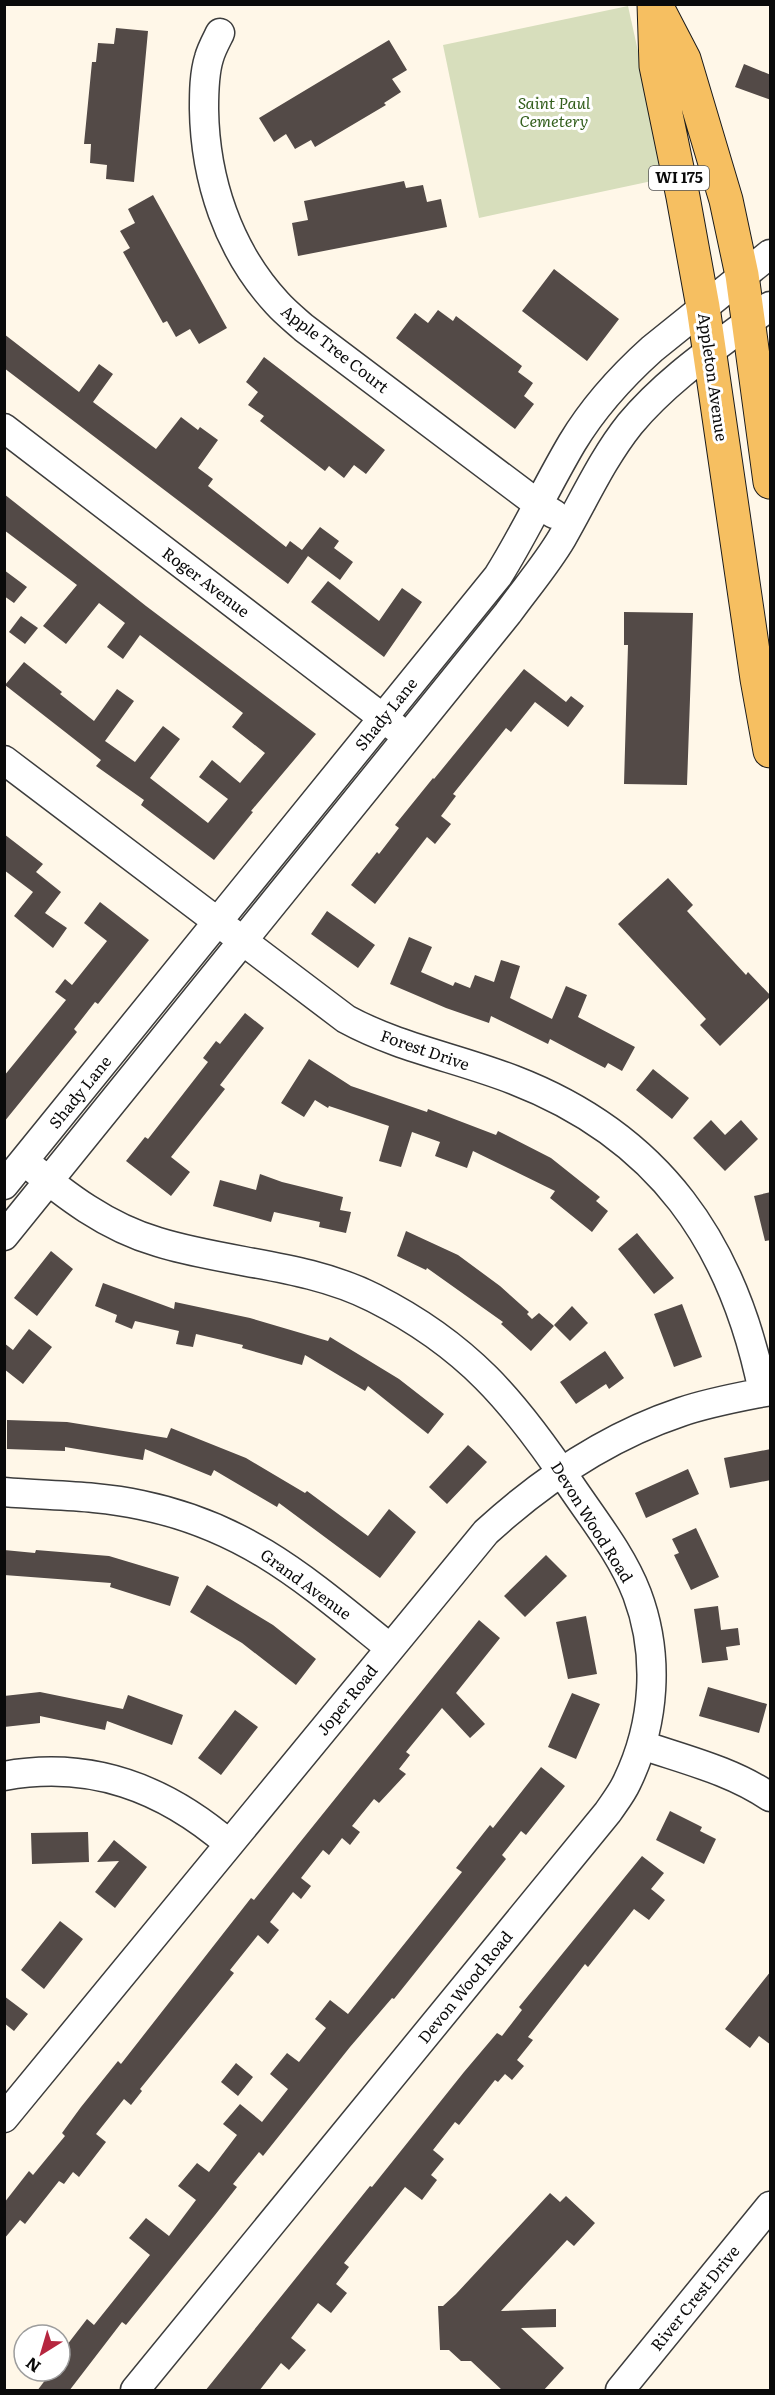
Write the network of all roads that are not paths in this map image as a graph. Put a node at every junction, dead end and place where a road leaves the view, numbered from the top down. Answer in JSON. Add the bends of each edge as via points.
{"nodes":[{"id":1,"x":655,"y":4,"type":"edge"},
{"id":2,"x":220,"y":33,"type":"dead end"},
{"id":3,"x":771,"y":254,"type":"edge"},
{"id":4,"x":742,"y":275,"type":"junction"},
{"id":5,"x":703,"y":307,"type":"junction"},
{"id":6,"x":759,"y":315,"type":"edge"},
{"id":7,"x":709,"y":351,"type":"junction"},
{"id":8,"x":4,"y":428,"type":"edge"},
{"id":9,"x":771,"y":482,"type":"edge"},
{"id":10,"x":539,"y":505,"type":"junction"},
{"id":11,"x":570,"y":524,"type":"junction"},
{"id":12,"x":764,"y":678,"type":"edge"},
{"id":13,"x":382,"y":717,"type":"junction"},
{"id":14,"x":407,"y":737,"type":"junction"},
{"id":15,"x":771,"y":751,"type":"edge"},
{"id":16,"x":4,"y":760,"type":"edge"},
{"id":17,"x":217,"y":922,"type":"junction"},
{"id":18,"x":242,"y":941,"type":"junction"},
{"id":19,"x":24,"y":1161,"type":"junction"},
{"id":20,"x":49,"y":1182,"type":"junction"},
{"id":21,"x":4,"y":1185,"type":"edge"},
{"id":22,"x":4,"y":1236,"type":"edge"},
{"id":23,"x":767,"y":1391,"type":"edge"},
{"id":24,"x":561,"y":1472,"type":"junction"},
{"id":25,"x":4,"y":1492,"type":"edge"},
{"id":26,"x":390,"y":1648,"type":"junction"},
{"id":27,"x":642,"y":1745,"type":"junction"},
{"id":28,"x":4,"y":1776,"type":"edge"},
{"id":29,"x":771,"y":1797,"type":"edge"},
{"id":30,"x":229,"y":1844,"type":"junction"},
{"id":31,"x":4,"y":2118,"type":"edge"},
{"id":32,"x":771,"y":2206,"type":"edge"},
{"id":33,"x":135,"y":2391,"type":"edge"},
{"id":34,"x":620,"y":2391,"type":"edge"}],
"edges":[{"from":1,"to":4,"type":"main road","name":"Appleton Avenue","number":"WI 175","via":[[684,59],[726,200]]},
{"from":1,"to":5,"type":"main road","name":"Appleton Avenue","number":"WI 175","via":[[656,66]]},
{"from":2,"to":10,"type":"street","name":"Apple Tree Court","via":[[208,59],[204,96],[207,160],[226,222],[259,280],[304,328]]},
{"from":3,"to":4,"type":"street","name":"Shady Lane"},
{"from":4,"to":5,"type":"street","name":"Shady Lane"},
{"from":4,"to":6,"type":"main road","name":"Appleton Avenue","number":"WI 175"},
{"from":5,"to":7,"type":"main road","name":"Appleton Avenue","number":"WI 175"},
{"from":5,"to":10,"type":"street","name":"Shady Lane","via":[[635,364],[594,410]]},
{"from":6,"to":7,"type":"street","name":"Shady Lane"},
{"from":6,"to":9,"type":"main road","name":"Appleton Avenue","number":"WI 175"},
{"from":7,"to":11,"type":"street","name":"Shady Lane","via":[[630,424]]},
{"from":7,"to":12,"type":"main road","name":"Appleton Avenue","number":"WI 175"},
{"from":8,"to":13,"type":"street","name":"Roger Avenue"},
{"from":10,"to":11,"type":"street","name":"Apple Tree Court"},
{"from":10,"to":13,"type":"street","name":"Shady Lane","via":[[498,576]]},
{"from":11,"to":14,"type":"street","name":"Shady Lane","via":[[515,603]]},
{"from":12,"to":15,"type":"main road","name":"Appleton Avenue","number":"WI 175"},
{"from":13,"to":14,"type":"street","name":"Roger Avenue"},
{"from":13,"to":17,"type":"street","name":"Shady Lane"},
{"from":14,"to":18,"type":"street","name":"Shady Lane"},
{"from":16,"to":17,"type":"street","name":"Forest Drive"},
{"from":17,"to":18,"type":"street","name":"Forest Drive"},
{"from":17,"to":19,"type":"street","name":"Shady Lane"},
{"from":18,"to":20,"type":"street","name":"Shady Lane"},
{"from":18,"to":23,"type":"street","name":"Forest Drive","via":[[346,1019],[400,1043],[542,1091],[581,1111],[630,1146],[683,1202],[722,1263]]},
{"from":19,"to":20,"type":"street","name":"Devon Wood Road"},
{"from":19,"to":21,"type":"street","name":"Shady Lane"},
{"from":20,"to":22,"type":"street","name":"Shady Lane"},
{"from":20,"to":24,"type":"street","name":"Devon Wood Road","via":[[118,1228],[158,1243],[325,1280],[372,1297],[421,1324],[493,1382]]},
{"from":23,"to":24,"type":"street","name":"Joper Road","via":[[653,1422]]},
{"from":24,"to":26,"type":"street","name":"Joper Road","via":[[486,1533]]},
{"from":24,"to":27,"type":"street","name":"Devon Wood Road","via":[[637,1594],[651,1654],[652,1686]]},
{"from":25,"to":26,"type":"street","name":"Grand Avenue","via":[[140,1504],[231,1533],[299,1574]]},
{"from":26,"to":30,"type":"street","name":"Joper Road"},
{"from":27,"to":29,"type":"street","via":[[718,1770]]},
{"from":27,"to":33,"type":"street","name":"Devon Wood Road","via":[[627,1784],[608,1812]]},
{"from":28,"to":30,"type":"street","via":[[44,1771],[127,1783],[173,1803]]},
{"from":30,"to":31,"type":"street","name":"Joper Road"},
{"from":32,"to":34,"type":"street","name":"River Crest Drive"}]}
